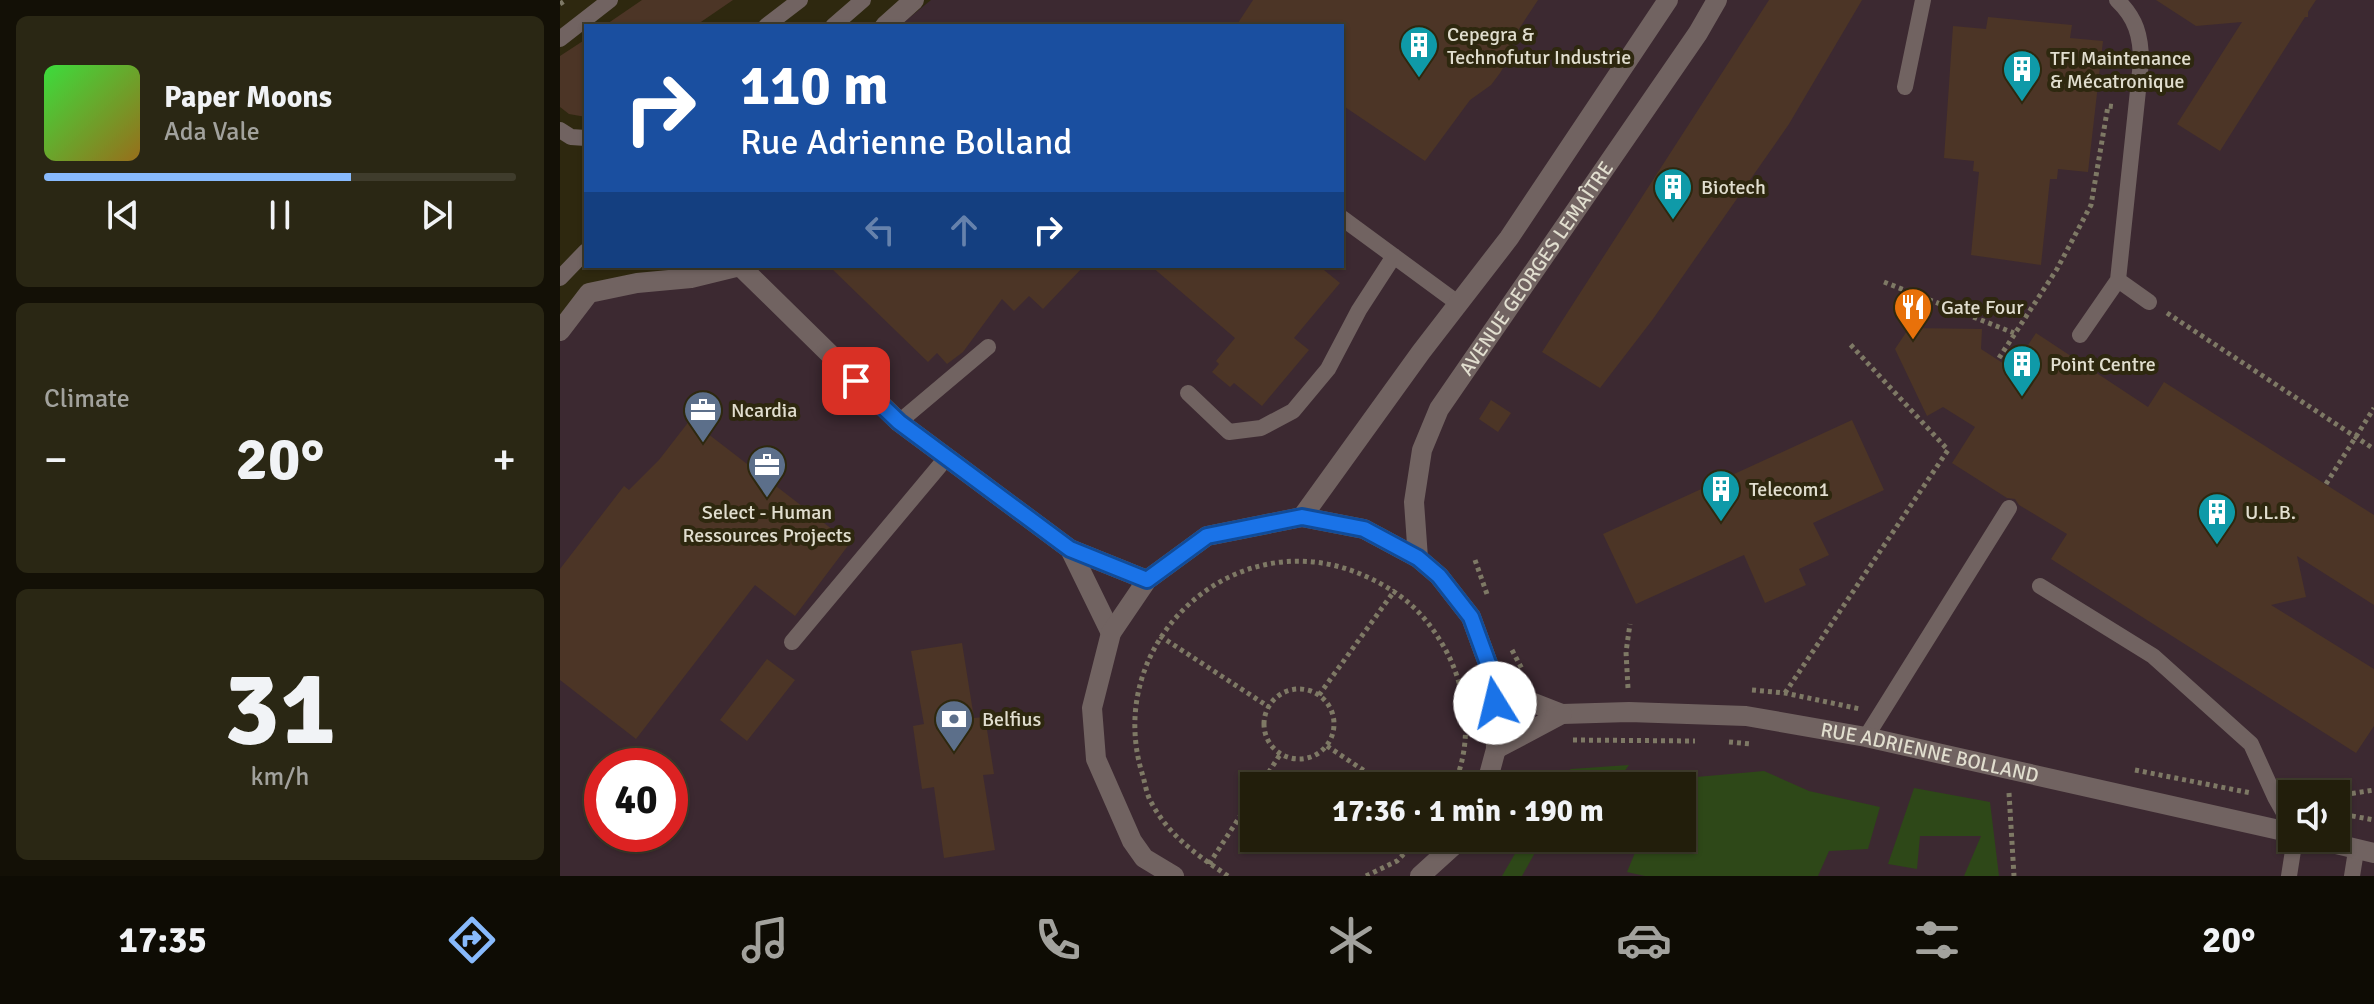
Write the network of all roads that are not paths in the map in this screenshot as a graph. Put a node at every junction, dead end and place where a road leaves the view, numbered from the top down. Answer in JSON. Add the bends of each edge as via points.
{"nodes":[{"id":1,"x":610,"y":0,"type":"edge"},
{"id":2,"x":800,"y":0,"type":"edge"},
{"id":3,"x":863,"y":0,"type":"edge"},
{"id":4,"x":914,"y":0,"type":"edge"},
{"id":5,"x":1668,"y":0,"type":"edge"},
{"id":6,"x":1717,"y":0,"type":"edge"},
{"id":7,"x":1923,"y":0,"type":"edge"},
{"id":8,"x":2117,"y":0,"type":"edge"},
{"id":9,"x":769,"y":24,"type":"edge"},
{"id":10,"x":835,"y":24,"type":"edge"},
{"id":11,"x":887,"y":24,"type":"edge"},
{"id":12,"x":560,"y":39,"type":"edge"},
{"id":13,"x":1905,"y":87,"type":"dead end"},
{"id":14,"x":560,"y":130,"type":"edge"},
{"id":15,"x":584,"y":138,"type":"edge"},
{"id":16,"x":1344,"y":219,"type":"edge"},
{"id":17,"x":584,"y":253,"type":"edge"},
{"id":18,"x":1394,"y":256,"type":"junction"},
{"id":19,"x":732,"y":268,"type":"edge"},
{"id":20,"x":742,"y":268,"type":"edge"},
{"id":21,"x":560,"y":278,"type":"edge"},
{"id":22,"x":2118,"y":280,"type":"junction"},
{"id":23,"x":2149,"y":302,"type":"road end"},
{"id":24,"x":1459,"y":304,"type":"junction"},
{"id":25,"x":560,"y":331,"type":"edge"},
{"id":26,"x":2080,"y":335,"type":"dead end"},
{"id":27,"x":988,"y":347,"type":"dead end"},
{"id":28,"x":1188,"y":393,"type":"dead end"},
{"id":29,"x":899,"y":422,"type":"junction"},
{"id":30,"x":947,"y":457,"type":"junction"},
{"id":31,"x":2009,"y":508,"type":"dead end"},
{"id":32,"x":1302,"y":517,"type":"junction"},
{"id":33,"x":1070,"y":549,"type":"junction"},
{"id":34,"x":1418,"y":558,"type":"junction"},
{"id":35,"x":1147,"y":580,"type":"junction"},
{"id":36,"x":2040,"y":586,"type":"dead end"},
{"id":37,"x":1111,"y":633,"type":"junction"},
{"id":38,"x":792,"y":642,"type":"dead end"},
{"id":39,"x":1494,"y":680,"type":"junction"},
{"id":40,"x":1562,"y":714,"type":"junction"},
{"id":41,"x":1866,"y":737,"type":"junction"},
{"id":42,"x":1496,"y":749,"type":"junction"},
{"id":43,"x":1490,"y":772,"type":"edge"},
{"id":44,"x":2278,"y":803,"type":"edge"},
{"id":45,"x":2278,"y":827,"type":"edge"},
{"id":46,"x":1446,"y":852,"type":"edge"},
{"id":47,"x":2293,"y":852,"type":"edge"},
{"id":48,"x":2365,"y":852,"type":"edge"},
{"id":49,"x":1144,"y":867,"type":"edge"},
{"id":50,"x":1174,"y":876,"type":"edge"},
{"id":51,"x":1420,"y":876,"type":"edge"},
{"id":52,"x":2289,"y":876,"type":"edge"},
{"id":53,"x":2352,"y":876,"type":"edge"}],
"edges":[{"from":1,"to":12,"type":"lane"},
{"from":2,"to":9,"type":"lane"},
{"from":3,"to":10,"type":"lane"},
{"from":4,"to":11,"type":"street"},
{"from":5,"to":24,"type":"street","name":"AVENUE GEORGES LEMAÎTRE"},
{"from":6,"to":34,"type":"street","name":"AVENUE GEORGES LEMAÎTRE","via":[[1439,409],[1422,450],[1414,502]]},
{"from":7,"to":13,"type":"lane"},
{"from":8,"to":22,"type":"lane","via":[[2131,13],[2141,39]]},
{"from":14,"to":15,"type":"lane"},
{"from":16,"to":18,"type":"lane"},
{"from":17,"to":21,"type":"lane"},
{"from":18,"to":24,"type":"lane"},
{"from":18,"to":28,"type":"lane","via":[[1328,369],[1293,411],[1261,428],[1229,432]]},
{"from":19,"to":25,"type":"street","via":[[589,293]]},
{"from":20,"to":29,"type":"street"},
{"from":22,"to":23,"type":"lane"},
{"from":22,"to":26,"type":"lane"},
{"from":24,"to":32,"type":"street","name":"AVENUE GEORGES LEMAÎTRE"},
{"from":27,"to":29,"type":"lane"},
{"from":29,"to":30,"type":"street"},
{"from":30,"to":33,"type":"street"},
{"from":30,"to":38,"type":"lane"},
{"from":31,"to":41,"type":"lane"},
{"from":32,"to":34,"type":"street","via":[[1364,529]]},
{"from":32,"to":35,"type":"street","via":[[1207,536]]},
{"from":33,"to":35,"type":"street"},
{"from":33,"to":37,"type":"street"},
{"from":34,"to":39,"type":"street","via":[[1471,617]]},
{"from":35,"to":37,"type":"street"},
{"from":36,"to":44,"type":"lane","via":[[2153,656],[2251,744]]},
{"from":37,"to":49,"type":"street","via":[[1092,708],[1096,759]]},
{"from":39,"to":40,"type":"street","name":"RUE ADRIENNE BOLLAND","via":[[1518,697]]},
{"from":39,"to":42,"type":"street"},
{"from":40,"to":41,"type":"street","name":"RUE ADRIENNE BOLLAND","via":[[1746,716]]},
{"from":40,"to":42,"type":"street","name":"RUE ADRIENNE BOLLAND"},
{"from":41,"to":45,"type":"street","name":"RUE ADRIENNE BOLLAND"},
{"from":42,"to":43,"type":"street"},
{"from":46,"to":51,"type":"street"},
{"from":47,"to":52,"type":"lane"},
{"from":48,"to":53,"type":"lane"},
{"from":49,"to":50,"type":"street"}]}
